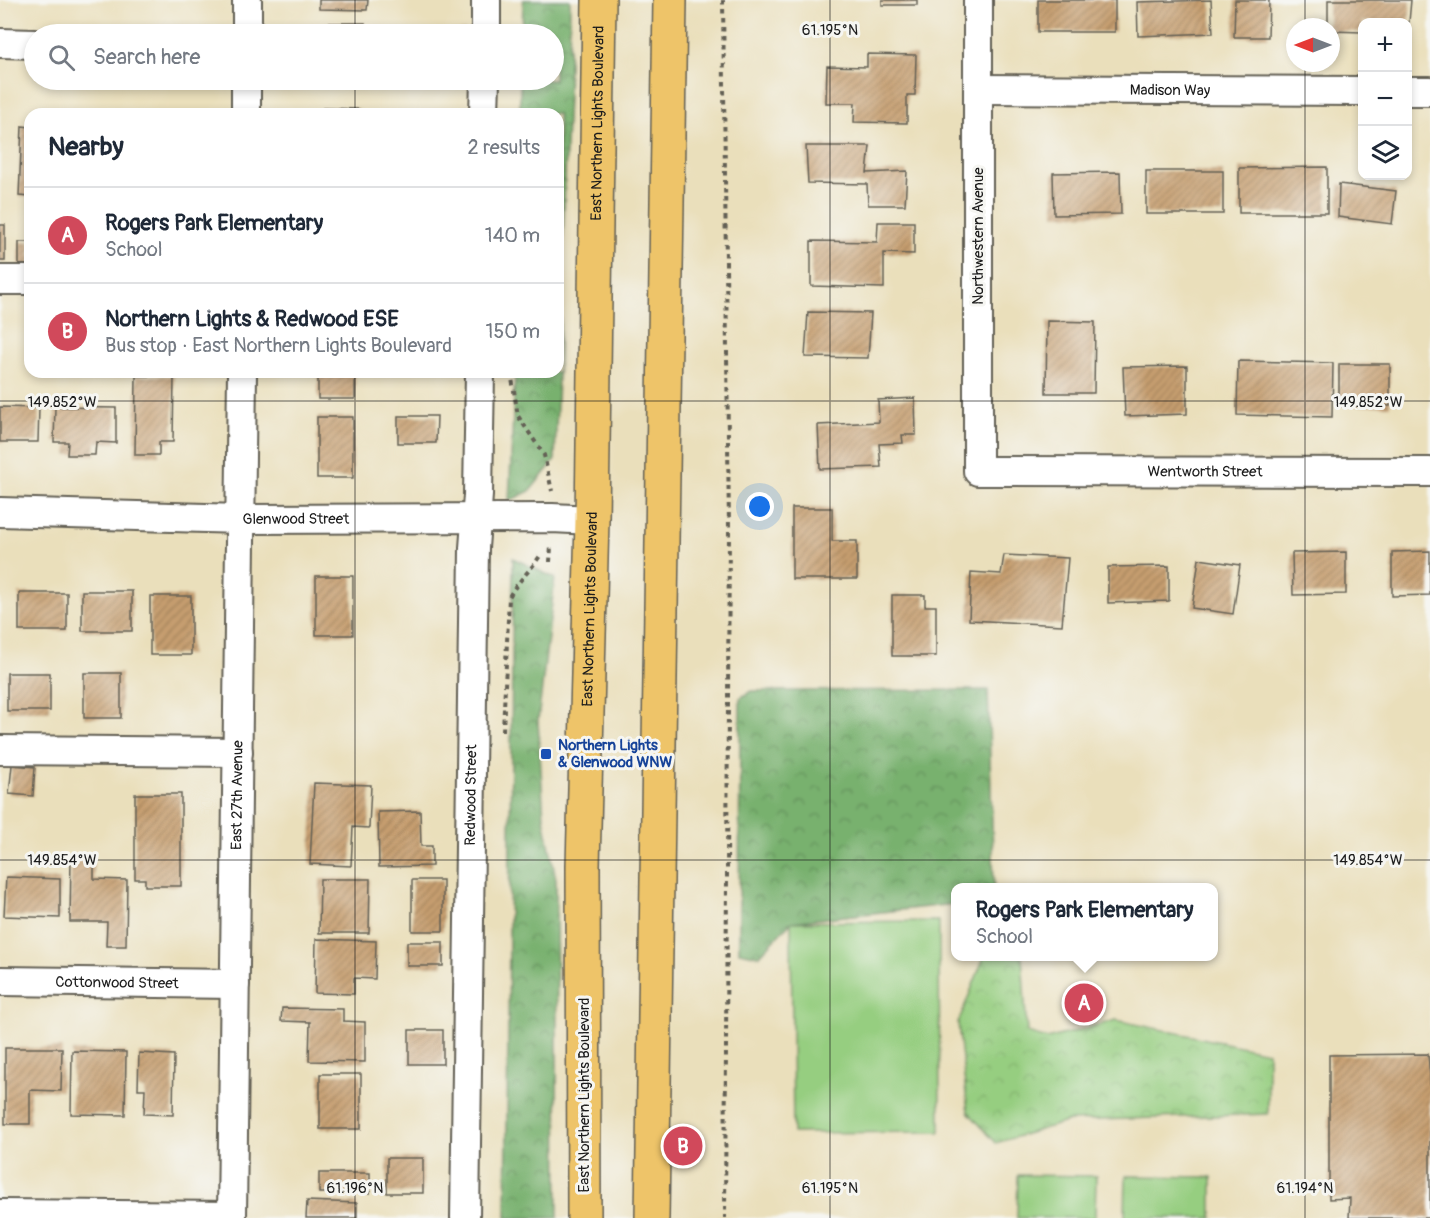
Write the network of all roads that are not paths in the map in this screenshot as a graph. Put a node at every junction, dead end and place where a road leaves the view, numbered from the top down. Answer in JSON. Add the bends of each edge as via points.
{"nodes":[{"id":1,"x":247,"y":0,"type":"edge"},
{"id":2,"x":486,"y":0,"type":"edge"},
{"id":3,"x":599,"y":0,"type":"edge"},
{"id":4,"x":670,"y":0,"type":"edge"},
{"id":5,"x":978,"y":0,"type":"edge"},
{"id":6,"x":247,"y":24,"type":"edge"},
{"id":7,"x":486,"y":24,"type":"edge"},
{"id":8,"x":0,"y":43,"type":"edge"},
{"id":9,"x":24,"y":44,"type":"edge"},
{"id":10,"x":978,"y":89,"type":"junction"},
{"id":11,"x":246,"y":90,"type":"edge"},
{"id":12,"x":485,"y":90,"type":"edge"},
{"id":13,"x":1358,"y":91,"type":"edge"},
{"id":14,"x":1412,"y":91,"type":"edge"},
{"id":15,"x":1430,"y":91,"type":"edge"},
{"id":16,"x":246,"y":108,"type":"edge"},
{"id":17,"x":484,"y":108,"type":"edge"},
{"id":18,"x":0,"y":280,"type":"edge"},
{"id":19,"x":24,"y":280,"type":"edge"},
{"id":20,"x":242,"y":378,"type":"edge"},
{"id":21,"x":480,"y":378,"type":"edge"},
{"id":22,"x":978,"y":471,"type":"joint"},
{"id":23,"x":1430,"y":472,"type":"edge"},
{"id":24,"x":0,"y":512,"type":"edge"},
{"id":25,"x":477,"y":518,"type":"junction"},
{"id":26,"x":240,"y":519,"type":"junction"},
{"id":27,"x":592,"y":520,"type":"junction"},
{"id":28,"x":0,"y":750,"type":"edge"},
{"id":29,"x":238,"y":752,"type":"junction"},
{"id":30,"x":0,"y":981,"type":"edge"},
{"id":31,"x":235,"y":984,"type":"junction"},
{"id":32,"x":0,"y":1214,"type":"edge"},
{"id":33,"x":232,"y":1217,"type":"edge"},
{"id":34,"x":465,"y":1218,"type":"edge"},
{"id":35,"x":584,"y":1218,"type":"edge"},
{"id":36,"x":652,"y":1218,"type":"edge"}],
"edges":[{"from":1,"to":6,"type":"street"},
{"from":2,"to":7,"type":"street"},
{"from":3,"to":27,"type":"main road","name":"East Northern Lights Boulevard"},
{"from":4,"to":36,"type":"main road"},
{"from":5,"to":10,"type":"street","name":"Northwestern Avenue"},
{"from":8,"to":9,"type":"street"},
{"from":10,"to":13,"type":"street","name":"Madison Way"},
{"from":10,"to":22,"type":"street","name":"Northwestern Avenue"},
{"from":11,"to":16,"type":"street"},
{"from":12,"to":17,"type":"street"},
{"from":14,"to":15,"type":"street"},
{"from":18,"to":19,"type":"street"},
{"from":20,"to":26,"type":"street","name":"East 27th Avenue"},
{"from":21,"to":25,"type":"street","name":"Redwood Street"},
{"from":22,"to":23,"type":"street","name":"Wentworth Street"},
{"from":24,"to":26,"type":"street","name":"Glenwood Street"},
{"from":25,"to":26,"type":"street","name":"Glenwood Street"},
{"from":25,"to":27,"type":"street","name":"Glenwood Street"},
{"from":25,"to":34,"type":"street","name":"Redwood Street"},
{"from":26,"to":29,"type":"street","name":"East 27th Avenue"},
{"from":27,"to":35,"type":"main road","name":"East Northern Lights Boulevard","via":[[583,866]]},
{"from":28,"to":29,"type":"street"},
{"from":29,"to":31,"type":"street","name":"East 27th Avenue"},
{"from":30,"to":31,"type":"street","name":"Cottonwood Street"},
{"from":31,"to":33,"type":"street","name":"East 27th Avenue"},
{"from":32,"to":33,"type":"street"}]}
